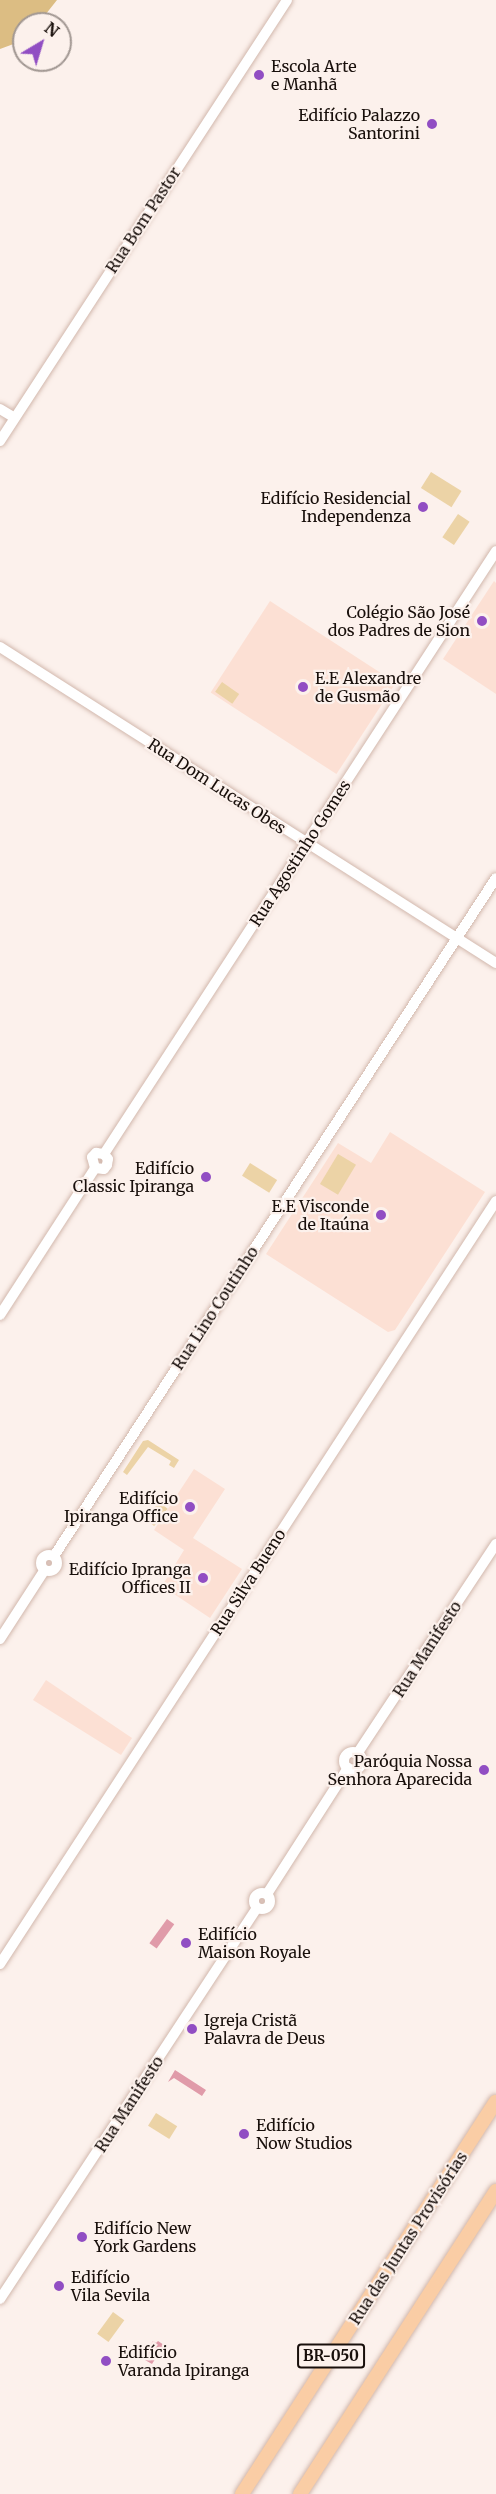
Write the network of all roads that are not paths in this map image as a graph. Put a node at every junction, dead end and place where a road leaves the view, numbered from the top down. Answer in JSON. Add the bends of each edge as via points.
{"nodes":[{"id":1,"x":287,"y":0,"type":"edge"},
{"id":2,"x":0,"y":409,"type":"edge"},
{"id":3,"x":15,"y":418,"type":"junction"},
{"id":4,"x":0,"y":441,"type":"edge"},
{"id":5,"x":496,"y":551,"type":"edge"},
{"id":6,"x":0,"y":647,"type":"edge"},
{"id":7,"x":307,"y":844,"type":"junction"},
{"id":8,"x":496,"y":878,"type":"edge"},
{"id":9,"x":458,"y":938,"type":"junction"},
{"id":10,"x":496,"y":963,"type":"edge"},
{"id":11,"x":496,"y":1201,"type":"edge"},
{"id":12,"x":0,"y":1315,"type":"edge"},
{"id":13,"x":496,"y":1544,"type":"edge"},
{"id":14,"x":0,"y":1639,"type":"edge"},
{"id":15,"x":0,"y":1964,"type":"edge"},
{"id":16,"x":496,"y":2102,"type":"edge"},
{"id":17,"x":496,"y":2191,"type":"edge"},
{"id":18,"x":0,"y":2299,"type":"edge"},
{"id":19,"x":242,"y":2494,"type":"edge"},
{"id":20,"x":300,"y":2494,"type":"edge"}],
"edges":[{"from":1,"to":3,"type":"street","name":"Rua Bom Pastor"},
{"from":2,"to":3,"type":"street"},
{"from":3,"to":4,"type":"street","name":"Rua Bom Pastor"},
{"from":5,"to":7,"type":"street","name":"Rua Agostinho Gomes"},
{"from":6,"to":7,"type":"street","name":"Rua Dom Lucas Obes"},
{"from":7,"to":9,"type":"street","name":"Rua Dom Lucas Obes"},
{"from":7,"to":12,"type":"street","name":"Rua Agostinho Gomes","via":[[104,1154],[107,1165],[104,1169],[95,1168]]},
{"from":8,"to":9,"type":"street","name":"Rua Lino Coutinho"},
{"from":9,"to":10,"type":"street","name":"Rua Dom Lucas Obes"},
{"from":9,"to":14,"type":"street","name":"Rua Lino Coutinho","via":[[54,1556],[41,1560],[45,1571]]},
{"from":11,"to":15,"type":"street","name":"Rua Silva Bueno"},
{"from":13,"to":18,"type":"street","name":"Rua Manifesto","via":[[357,1754],[361,1759],[359,1767],[348,1768],[267,1894],[255,1897],[258,1908]]},
{"from":16,"to":19,"type":"highway","name":"Rua das Juntas Provisórias","number":"BR-050"},
{"from":17,"to":20,"type":"highway","number":"BR-050"}]}
